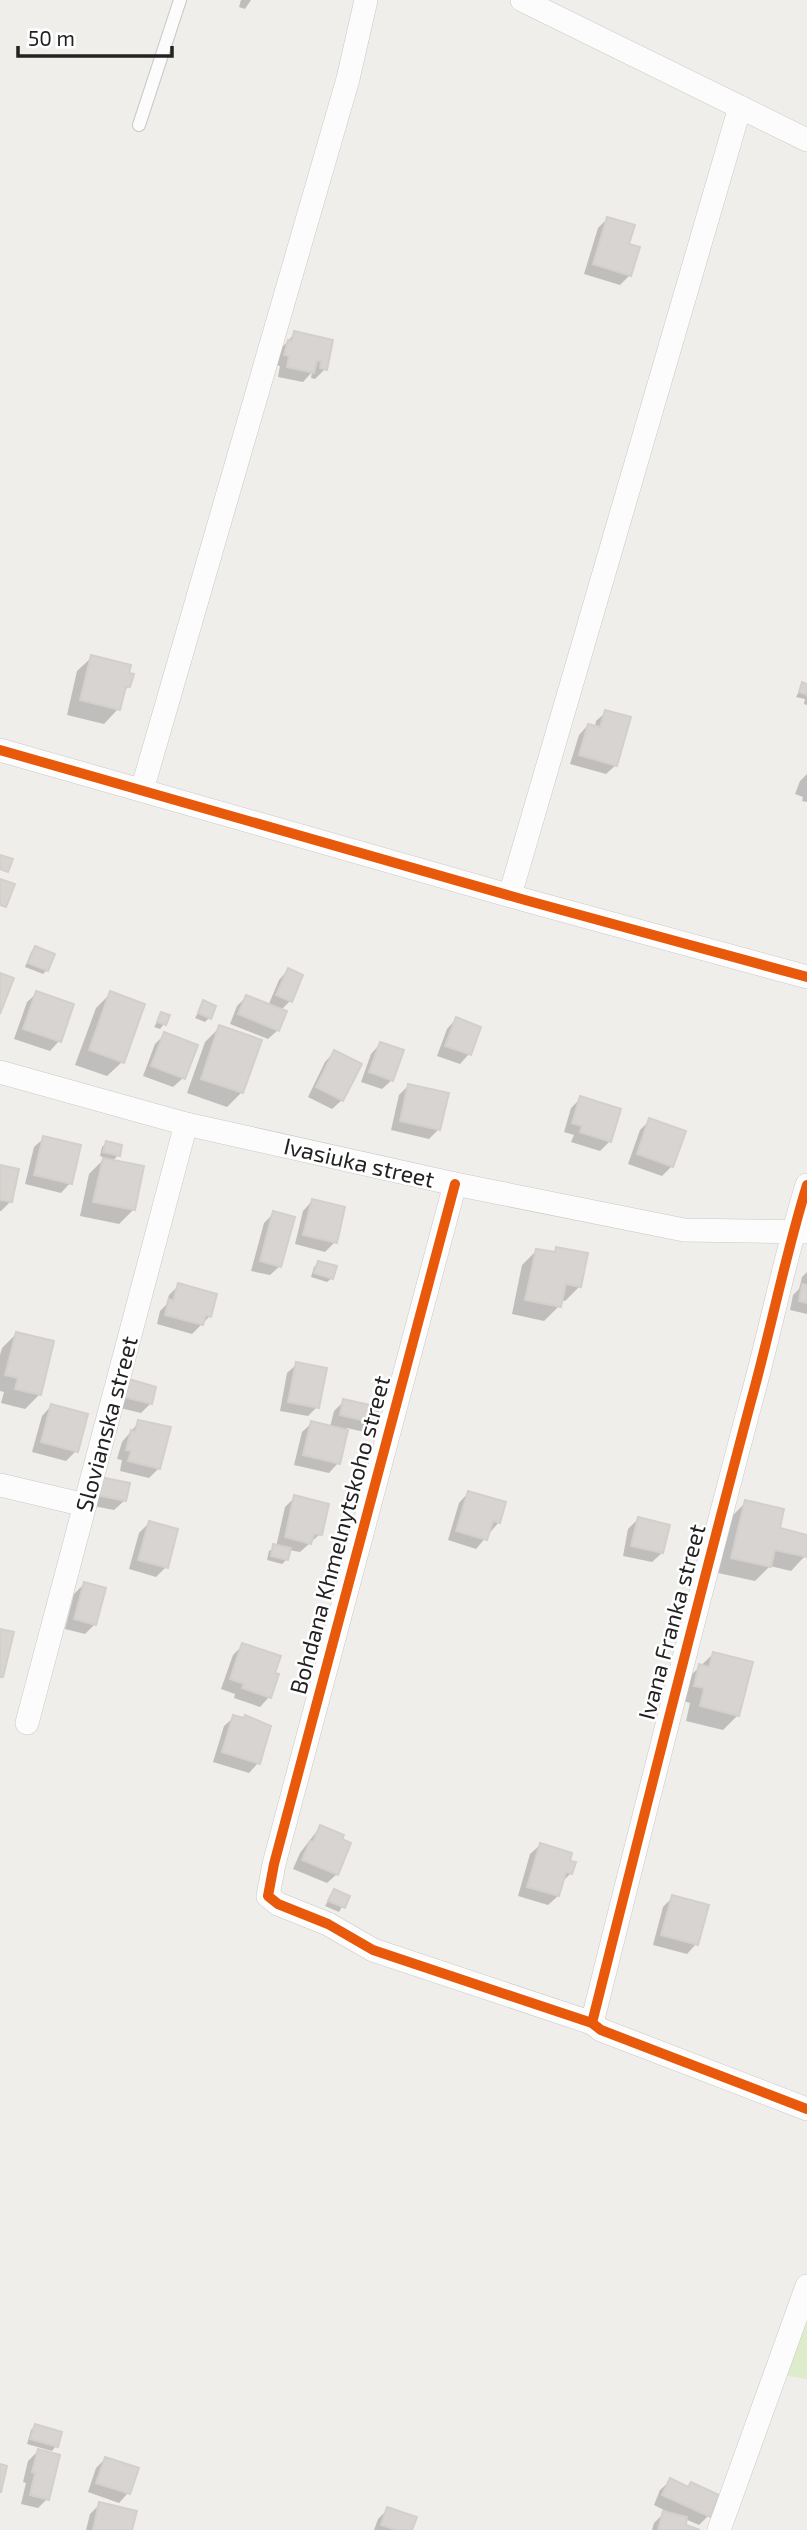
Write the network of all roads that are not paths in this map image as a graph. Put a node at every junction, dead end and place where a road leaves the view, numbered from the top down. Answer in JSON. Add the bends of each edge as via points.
{"nodes":[{"id":1,"x":180,"y":0,"type":"edge"},
{"id":2,"x":366,"y":0,"type":"edge"},
{"id":3,"x":522,"y":0,"type":"edge"},
{"id":4,"x":740,"y":107,"type":"junction"},
{"id":5,"x":139,"y":125,"type":"dead end"},
{"id":6,"x":807,"y":140,"type":"edge"},
{"id":7,"x":0,"y":750,"type":"edge"},
{"id":8,"x":142,"y":790,"type":"junction"},
{"id":9,"x":510,"y":895,"type":"junction"},
{"id":10,"x":807,"y":977,"type":"edge"},
{"id":11,"x":0,"y":1072,"type":"edge"},
{"id":12,"x":186,"y":1124,"type":"junction"},
{"id":13,"x":455,"y":1184,"type":"junction"},
{"id":14,"x":807,"y":1185,"type":"edge"},
{"id":15,"x":800,"y":1232,"type":"edge"},
{"id":16,"x":0,"y":1485,"type":"edge"},
{"id":17,"x":85,"y":1505,"type":"junction"},
{"id":18,"x":27,"y":1723,"type":"dead end"},
{"id":19,"x":592,"y":2023,"type":"junction"},
{"id":20,"x":807,"y":2109,"type":"edge"},
{"id":21,"x":807,"y":2286,"type":"edge"},
{"id":22,"x":719,"y":2530,"type":"edge"}],
"edges":[{"from":1,"to":5,"type":"lane"},
{"from":2,"to":8,"type":"street","via":[[348,79]]},
{"from":3,"to":4,"type":"street"},
{"from":4,"to":6,"type":"street"},
{"from":4,"to":9,"type":"street"},
{"from":7,"to":8,"type":"street"},
{"from":8,"to":9,"type":"street"},
{"from":9,"to":10,"type":"street"},
{"from":11,"to":12,"type":"street","name":"Ivasiuka street"},
{"from":12,"to":13,"type":"street","name":"Ivasiuka street"},
{"from":12,"to":17,"type":"street","name":"Slovianska street"},
{"from":13,"to":15,"type":"street","name":"Ivasiuka street","via":[[684,1230]]},
{"from":13,"to":19,"type":"street","name":"Bohdana Khmelnytskoho street","via":[[268,1896],[373,1950]]},
{"from":14,"to":15,"type":"street","name":"Ivana Franka street"},
{"from":15,"to":19,"type":"street","name":"Ivana Franka street","via":[[687,1641]]},
{"from":16,"to":17,"type":"street"},
{"from":17,"to":18,"type":"street","name":"Slovianska street"},
{"from":19,"to":20,"type":"street"},
{"from":21,"to":22,"type":"street"}]}
